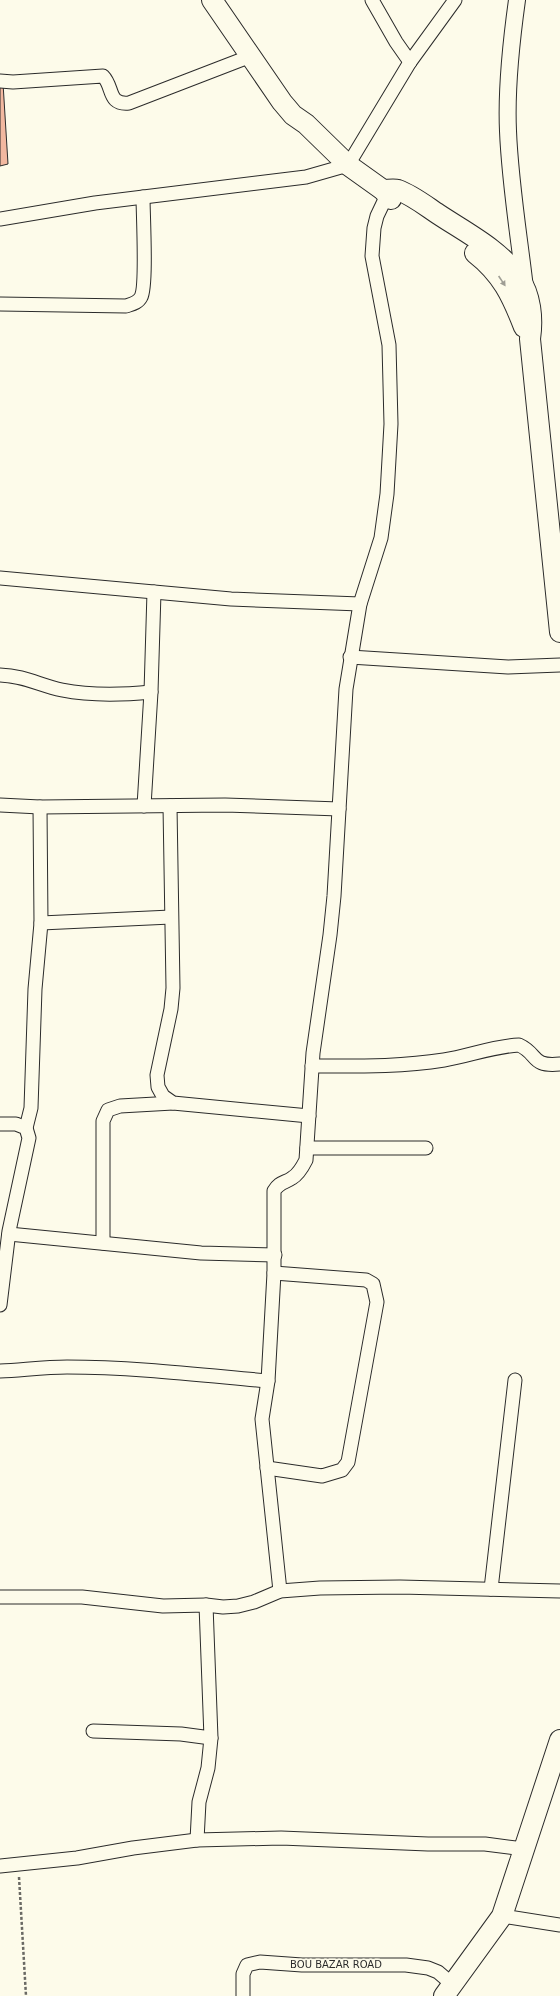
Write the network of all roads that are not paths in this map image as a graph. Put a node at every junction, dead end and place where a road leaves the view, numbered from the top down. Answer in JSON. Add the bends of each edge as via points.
{"nodes":[{"id":1,"x":212,"y":0,"type":"edge"},
{"id":2,"x":224,"y":0,"type":"edge"},
{"id":3,"x":372,"y":0,"type":"edge"},
{"id":4,"x":455,"y":0,"type":"edge"},
{"id":5,"x":517,"y":0,"type":"edge"},
{"id":6,"x":251,"y":56,"type":"junction"},
{"id":7,"x":410,"y":62,"type":"junction"},
{"id":8,"x":0,"y":81,"type":"edge"},
{"id":9,"x":306,"y":124,"type":"junction"},
{"id":10,"x":348,"y":165,"type":"junction"},
{"id":11,"x":385,"y":192,"type":"junction"},
{"id":12,"x":142,"y":197,"type":"junction"},
{"id":13,"x":0,"y":219,"type":"edge"},
{"id":14,"x":526,"y":292,"type":"junction"},
{"id":15,"x":0,"y":304,"type":"edge"},
{"id":16,"x":530,"y":339,"type":"junction"},
{"id":17,"x":0,"y":578,"type":"edge"},
{"id":18,"x":558,"y":585,"type":"edge"},
{"id":19,"x":154,"y":592,"type":"junction"},
{"id":20,"x":360,"y":604,"type":"junction"},
{"id":21,"x":560,"y":632,"type":"edge"},
{"id":22,"x":350,"y":657,"type":"junction"},
{"id":23,"x":560,"y":665,"type":"edge"},
{"id":24,"x":0,"y":675,"type":"edge"},
{"id":25,"x":151,"y":692,"type":"junction"},
{"id":26,"x":0,"y":805,"type":"edge"},
{"id":27,"x":144,"y":806,"type":"junction"},
{"id":28,"x":170,"y":806,"type":"junction"},
{"id":29,"x":40,"y":807,"type":"junction"},
{"id":30,"x":339,"y":809,"type":"junction"},
{"id":31,"x":171,"y":916,"type":"junction"},
{"id":32,"x":41,"y":923,"type":"junction"},
{"id":33,"x":560,"y":1064,"type":"edge"},
{"id":34,"x":312,"y":1066,"type":"junction"},
{"id":35,"x":173,"y":1103,"type":"junction"},
{"id":36,"x":309,"y":1116,"type":"junction"},
{"id":37,"x":0,"y":1124,"type":"edge"},
{"id":38,"x":26,"y":1128,"type":"junction"},
{"id":39,"x":307,"y":1148,"type":"junction"},
{"id":40,"x":426,"y":1148,"type":"dead end"},
{"id":41,"x":9,"y":1234,"type":"junction"},
{"id":42,"x":103,"y":1243,"type":"junction"},
{"id":43,"x":275,"y":1255,"type":"junction"},
{"id":44,"x":274,"y":1273,"type":"junction"},
{"id":45,"x":0,"y":1305,"type":"edge"},
{"id":46,"x":0,"y":1371,"type":"edge"},
{"id":47,"x":516,"y":1380,"type":"dead end"},
{"id":48,"x":268,"y":1381,"type":"junction"},
{"id":49,"x":267,"y":1468,"type":"junction"},
{"id":50,"x":491,"y":1589,"type":"junction"},
{"id":51,"x":280,"y":1591,"type":"junction"},
{"id":52,"x":560,"y":1591,"type":"edge"},
{"id":53,"x":0,"y":1597,"type":"edge"},
{"id":54,"x":206,"y":1605,"type":"junction"},
{"id":55,"x":93,"y":1731,"type":"dead end"},
{"id":56,"x":211,"y":1738,"type":"junction"},
{"id":57,"x":560,"y":1740,"type":"edge"},
{"id":58,"x":197,"y":1840,"type":"junction"},
{"id":59,"x":524,"y":1849,"type":"junction"},
{"id":60,"x":0,"y":1866,"type":"edge"},
{"id":61,"x":502,"y":1916,"type":"junction"},
{"id":62,"x":560,"y":1925,"type":"edge"},
{"id":63,"x":448,"y":1990,"type":"edge"},
{"id":64,"x":242,"y":1996,"type":"edge"}],
"edges":[{"from":1,"to":6,"type":"main road"},
{"from":2,"to":9,"type":"main road","via":[[301,110]]},
{"from":3,"to":7,"type":"street"},
{"from":4,"to":7,"type":"street"},
{"from":5,"to":14,"type":"street","via":[[510,54],[508,130]]},
{"from":6,"to":8,"type":"street","via":[[128,103],[115,100],[103,76]]},
{"from":6,"to":9,"type":"main road","via":[[282,102],[293,115]]},
{"from":7,"to":10,"type":"street"},
{"from":9,"to":10,"type":"main road"},
{"from":10,"to":11,"type":"main road"},
{"from":10,"to":12,"type":"street","via":[[306,176]]},
{"from":11,"to":14,"type":"main road","via":[[398,190],[415,199],[490,249],[510,266],[520,278]]},
{"from":11,"to":16,"type":"main road","one_way":true,"via":[[400,205],[464,244],[486,261],[502,279]]},
{"from":11,"to":20,"type":"street","via":[[374,228],[372,256],[389,345],[391,424],[387,494],[381,538]]},
{"from":12,"to":13,"type":"street"},
{"from":12,"to":15,"type":"street","via":[[144,280],[142,296],[137,303],[126,306]]},
{"from":14,"to":16,"type":"main road","via":[[533,321]]},
{"from":16,"to":18,"type":"main road"},
{"from":17,"to":19,"type":"street"},
{"from":18,"to":21,"type":"main road"},
{"from":19,"to":20,"type":"street","via":[[231,599]]},
{"from":19,"to":25,"type":"street"},
{"from":20,"to":22,"type":"street"},
{"from":22,"to":23,"type":"street","via":[[508,666]]},
{"from":22,"to":30,"type":"street"},
{"from":24,"to":25,"type":"street","via":[[24,678],[60,690],[84,694],[121,695]]},
{"from":25,"to":27,"type":"street"},
{"from":26,"to":29,"type":"street"},
{"from":27,"to":28,"type":"street"},
{"from":27,"to":29,"type":"street"},
{"from":28,"to":30,"type":"street"},
{"from":28,"to":31,"type":"street"},
{"from":29,"to":32,"type":"street"},
{"from":30,"to":34,"type":"street","via":[[330,935]]},
{"from":31,"to":32,"type":"street"},
{"from":31,"to":35,"type":"street","via":[[173,988],[157,1075],[158,1087],[163,1096]]},
{"from":32,"to":38,"type":"street","via":[[35,989],[31,1108]]},
{"from":33,"to":34,"type":"street","via":[[539,1063],[519,1044],[419,1063],[390,1066]]},
{"from":34,"to":36,"type":"street"},
{"from":35,"to":36,"type":"street"},
{"from":35,"to":42,"type":"street","via":[[120,1106],[108,1110],[103,1122]]},
{"from":36,"to":39,"type":"street"},
{"from":37,"to":38,"type":"street","via":[[16,1124]]},
{"from":38,"to":41,"type":"street","via":[[29,1138]]},
{"from":39,"to":40,"type":"street"},
{"from":39,"to":43,"type":"street","via":[[306,1160],[301,1170],[293,1178],[282,1181],[274,1191]]},
{"from":41,"to":42,"type":"street"},
{"from":41,"to":45,"type":"street"},
{"from":42,"to":43,"type":"street","via":[[201,1253]]},
{"from":43,"to":44,"type":"street"},
{"from":44,"to":48,"type":"street"},
{"from":44,"to":49,"type":"street","via":[[366,1280],[373,1284],[377,1302],[348,1462],[342,1470],[322,1476]]},
{"from":46,"to":48,"type":"street","via":[[94,1368],[175,1372]]},
{"from":47,"to":50,"type":"street"},
{"from":48,"to":49,"type":"street","via":[[262,1420]]},
{"from":49,"to":51,"type":"street"},
{"from":50,"to":51,"type":"street","via":[[355,1587]]},
{"from":50,"to":52,"type":"street"},
{"from":51,"to":54,"type":"street","via":[[238,1606]]},
{"from":53,"to":54,"type":"street","via":[[82,1597],[163,1606]]},
{"from":54,"to":56,"type":"street"},
{"from":55,"to":56,"type":"street","via":[[181,1734]]},
{"from":56,"to":58,"type":"street","via":[[208,1768],[199,1802]]},
{"from":57,"to":59,"type":"main road"},
{"from":58,"to":59,"type":"street","via":[[282,1838],[485,1844]]},
{"from":58,"to":60,"type":"street","via":[[77,1858]]},
{"from":59,"to":61,"type":"main road"},
{"from":61,"to":62,"type":"street"},
{"from":61,"to":63,"type":"main road"},
{"from":63,"to":64,"type":"street","name":"BOU BAZAR ROAD","via":[[438,1972],[414,1966],[260,1962],[247,1965],[243,1974]]}]}
